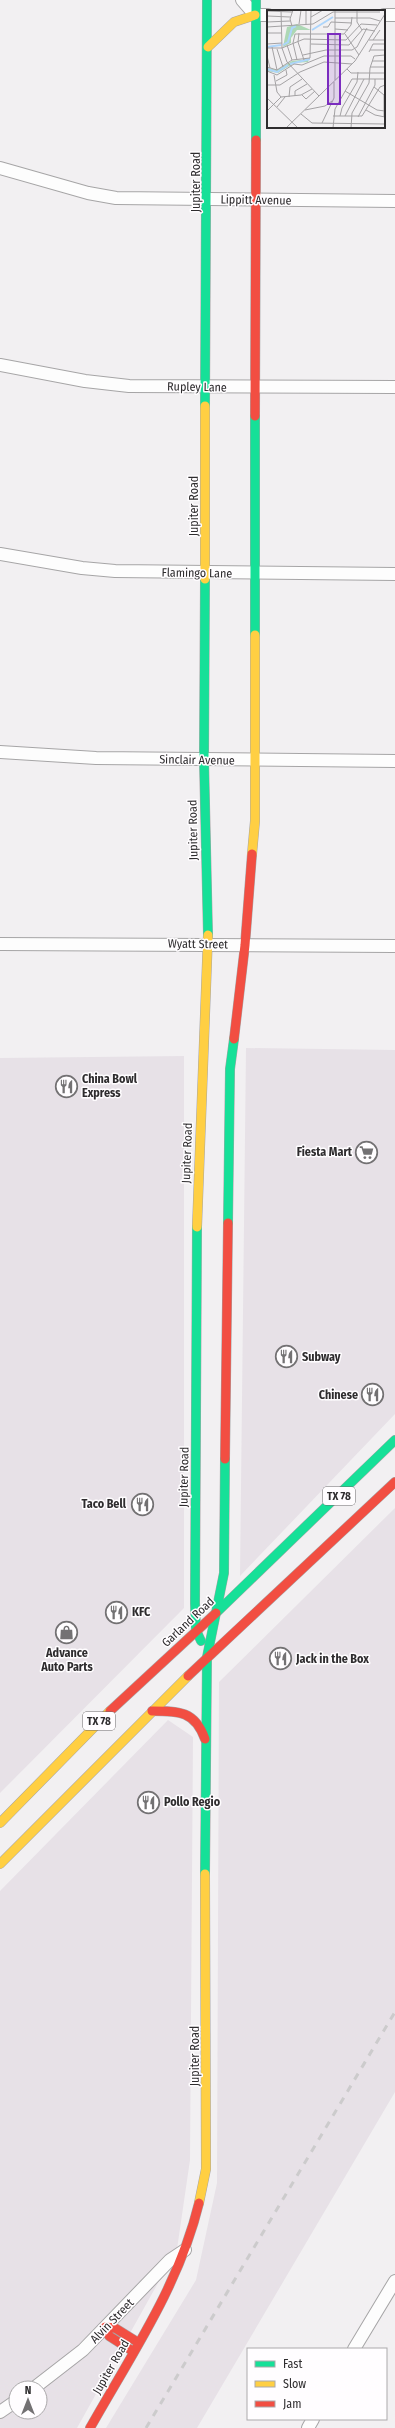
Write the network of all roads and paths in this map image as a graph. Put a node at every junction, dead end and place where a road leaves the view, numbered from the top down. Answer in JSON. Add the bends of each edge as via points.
{"nodes":[{"id":1,"x":207,"y":0,"type":"edge"},
{"id":2,"x":242,"y":0,"type":"edge"},
{"id":3,"x":256,"y":0,"type":"edge"},
{"id":4,"x":256,"y":15,"type":"junction"},
{"id":5,"x":267,"y":15,"type":"edge"},
{"id":6,"x":208,"y":47,"type":"junction"},
{"id":7,"x":0,"y":168,"type":"edge"},
{"id":8,"x":208,"y":200,"type":"junction"},
{"id":9,"x":256,"y":201,"type":"junction"},
{"id":10,"x":395,"y":201,"type":"edge"},
{"id":11,"x":0,"y":365,"type":"edge"},
{"id":12,"x":206,"y":388,"type":"junction"},
{"id":13,"x":256,"y":388,"type":"junction"},
{"id":14,"x":395,"y":388,"type":"edge"},
{"id":15,"x":0,"y":554,"type":"edge"},
{"id":16,"x":206,"y":574,"type":"junction"},
{"id":17,"x":257,"y":574,"type":"junction"},
{"id":18,"x":395,"y":574,"type":"edge"},
{"id":19,"x":0,"y":752,"type":"edge"},
{"id":20,"x":204,"y":760,"type":"junction"},
{"id":21,"x":257,"y":761,"type":"junction"},
{"id":22,"x":395,"y":761,"type":"edge"},
{"id":23,"x":0,"y":944,"type":"edge"},
{"id":24,"x":208,"y":944,"type":"junction"},
{"id":25,"x":245,"y":945,"type":"junction"},
{"id":26,"x":395,"y":946,"type":"edge"},
{"id":27,"x":221,"y":1126,"type":"junction"},
{"id":28,"x":200,"y":1131,"type":"junction"},
{"id":29,"x":395,"y":1440,"type":"edge"},
{"id":30,"x":395,"y":1482,"type":"edge"},
{"id":31,"x":218,"y":1610,"type":"junction"},
{"id":32,"x":196,"y":1630,"type":"junction"},
{"id":33,"x":207,"y":1657,"type":"junction"},
{"id":34,"x":152,"y":1711,"type":"junction"},
{"id":35,"x":205,"y":1739,"type":"junction"},
{"id":36,"x":2,"y":1820,"type":"edge"},
{"id":37,"x":0,"y":1864,"type":"edge"},
{"id":38,"x":186,"y":2250,"type":"junction"},
{"id":39,"x":395,"y":2281,"type":"edge"},
{"id":40,"x":105,"y":2327,"type":"junction"},
{"id":41,"x":139,"y":2343,"type":"junction"},
{"id":42,"x":355,"y":2348,"type":"edge"},
{"id":43,"x":134,"y":2352,"type":"junction"},
{"id":44,"x":44,"y":2380,"type":"edge"},
{"id":45,"x":90,"y":2428,"type":"edge"}],
"edges":[{"from":1,"to":6,"type":"main road","name":"Jupiter Road"},
{"from":2,"to":4,"type":"street"},
{"from":3,"to":4,"type":"main road"},
{"from":4,"to":5,"type":"street"},
{"from":4,"to":6,"type":"main road","via":[[242,17],[228,25]]},
{"from":4,"to":9,"type":"main road"},
{"from":6,"to":8,"type":"main road","name":"Jupiter Road"},
{"from":7,"to":8,"type":"street","name":"Lippitt Avenue","via":[[88,194],[116,198]]},
{"from":8,"to":9,"type":"street","name":"Lippitt Avenue"},
{"from":8,"to":12,"type":"main road","name":"Jupiter Road"},
{"from":9,"to":10,"type":"street","name":"Lippitt Avenue"},
{"from":9,"to":13,"type":"main road","name":"Jupiter Road"},
{"from":11,"to":12,"type":"street","name":"Rupley Lane","via":[[85,381],[129,386]]},
{"from":12,"to":13,"type":"street","name":"Rupley Lane"},
{"from":12,"to":16,"type":"main road","name":"Jupiter Road"},
{"from":13,"to":14,"type":"street","name":"Rupley Lane"},
{"from":13,"to":17,"type":"main road","name":"Jupiter Road"},
{"from":15,"to":16,"type":"street","name":"Flamingo Lane","via":[[82,568]]},
{"from":16,"to":17,"type":"street","name":"Flamingo Lane"},
{"from":16,"to":20,"type":"main road","name":"Jupiter Road"},
{"from":17,"to":18,"type":"street","name":"Flamingo Lane"},
{"from":17,"to":21,"type":"main road","name":"Jupiter Road"},
{"from":19,"to":20,"type":"street","name":"Sinclair Avenue","via":[[96,758]]},
{"from":20,"to":21,"type":"street","name":"Sinclair Avenue"},
{"from":20,"to":24,"type":"main road","name":"Jupiter Road"},
{"from":21,"to":22,"type":"street","name":"Sinclair Avenue"},
{"from":21,"to":25,"type":"main road","name":"Jupiter Road"},
{"from":23,"to":24,"type":"street","name":"Wyatt Street"},
{"from":24,"to":25,"type":"street","name":"Wyatt Street"},
{"from":24,"to":28,"type":"main road","name":"Jupiter Road"},
{"from":25,"to":26,"type":"street","name":"Wyatt Street"},
{"from":25,"to":27,"type":"main road","name":"Jupiter Road"},
{"from":27,"to":28,"type":"main road"},
{"from":27,"to":31,"type":"main road","name":"Jupiter Road","via":[[224,1573]]},
{"from":28,"to":32,"type":"main road","name":"Jupiter Road","via":[[196,1247],[200,1395]]},
{"from":29,"to":31,"type":"main road","name":"Garland Road","number":"TX 78","via":[[381,1459]]},
{"from":30,"to":33,"type":"main road","number":"TX 78"},
{"from":31,"to":32,"type":"main road","name":"Garland Road","number":"TX 78"},
{"from":31,"to":33,"type":"main road","name":"Jupiter Road"},
{"from":32,"to":33,"type":"main road","name":"Jupiter Road"},
{"from":32,"to":36,"type":"main road","name":"Garland Road","number":"TX 78","via":[[92,1727]]},
{"from":33,"to":34,"type":"main road","number":"TX 78"},
{"from":33,"to":35,"type":"main road","name":"Jupiter Road"},
{"from":34,"to":35,"type":"main road","via":[[174,1711],[191,1717],[202,1727]]},
{"from":34,"to":37,"type":"main road","number":"TX 78"},
{"from":35,"to":38,"type":"main road","name":"Jupiter Road","via":[[206,2169],[197,2214]]},
{"from":38,"to":40,"type":"street","name":"Alvin Street","via":[[170,2260]]},
{"from":38,"to":41,"type":"main road","name":"Jupiter Road"},
{"from":39,"to":42,"type":"street"},
{"from":40,"to":41,"type":"main road","via":[[115,2328]]},
{"from":40,"to":43,"type":"main road","via":[[109,2336]]},
{"from":40,"to":44,"type":"street","name":"Alvin Street","via":[[83,2350]]},
{"from":41,"to":43,"type":"main road","name":"Jupiter Road"},
{"from":43,"to":45,"type":"main road","name":"Jupiter Road"}]}
